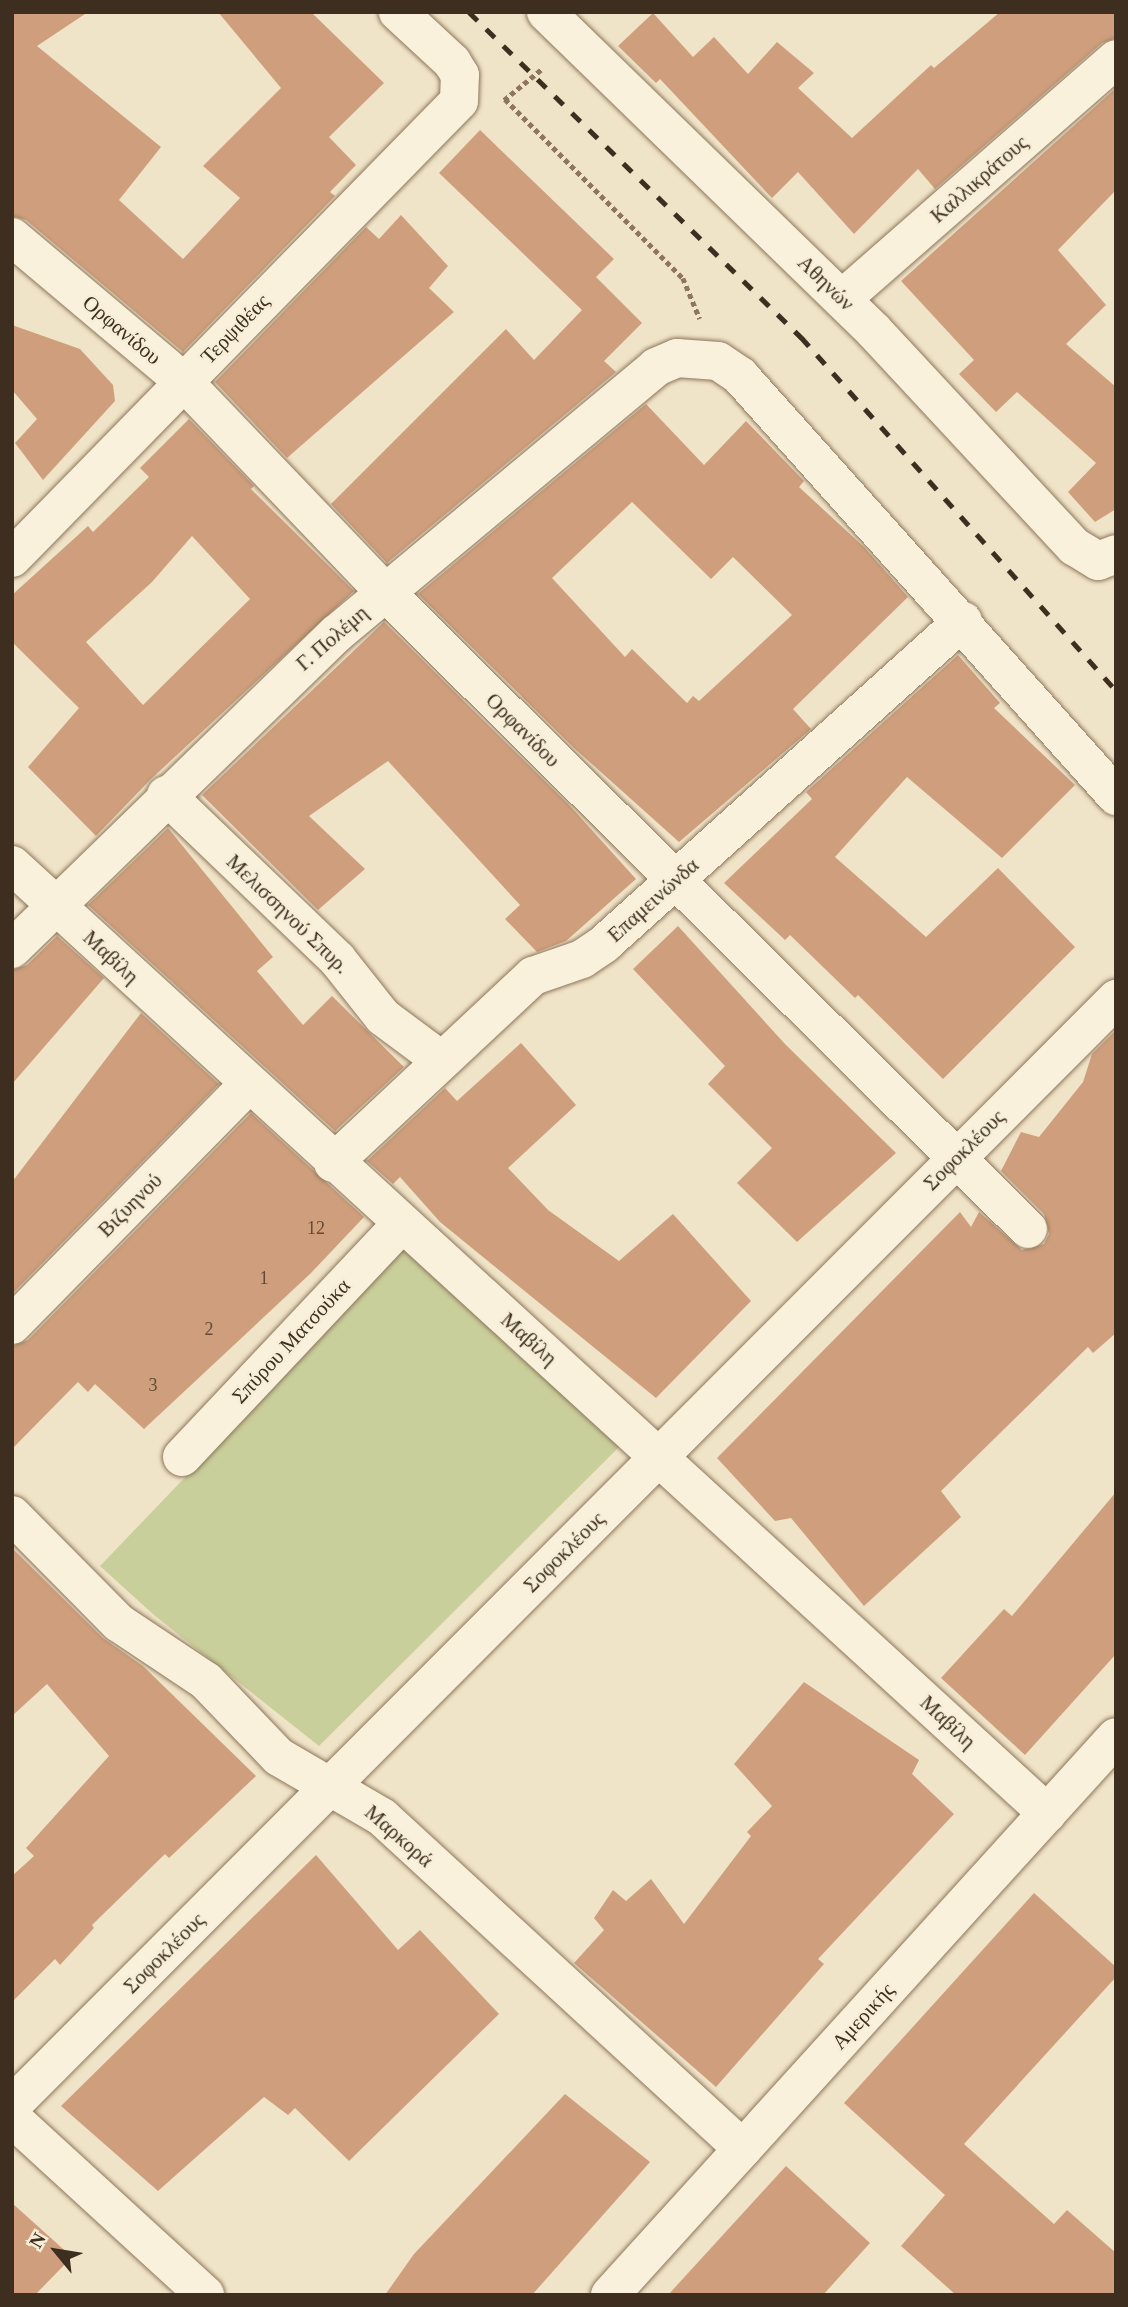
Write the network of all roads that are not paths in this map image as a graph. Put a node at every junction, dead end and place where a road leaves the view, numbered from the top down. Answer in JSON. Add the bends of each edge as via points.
{"nodes":[{"id":1,"x":398,"y":12,"type":"edge"},
{"id":2,"x":546,"y":12,"type":"edge"},
{"id":3,"x":1116,"y":59,"type":"edge"},
{"id":4,"x":12,"y":237,"type":"edge"},
{"id":5,"x":842,"y":299,"type":"junction"},
{"id":6,"x":184,"y":382,"type":"junction"},
{"id":7,"x":12,"y":558,"type":"edge"},
{"id":8,"x":1107,"y":558,"type":"edge"},
{"id":9,"x":385,"y":592,"type":"junction"},
{"id":10,"x":963,"y":621,"type":"junction"},
{"id":11,"x":166,"y":795,"type":"junction"},
{"id":12,"x":1116,"y":796,"type":"edge"},
{"id":13,"x":12,"y":865,"type":"edge"},
{"id":14,"x":674,"y":881,"type":"junction"},
{"id":15,"x":56,"y":906,"type":"junction"},
{"id":16,"x":12,"y":950,"type":"edge"},
{"id":17,"x":1116,"y":999,"type":"edge"},
{"id":18,"x":441,"y":1059,"type":"junction"},
{"id":19,"x":248,"y":1085,"type":"junction"},
{"id":20,"x":957,"y":1157,"type":"junction"},
{"id":21,"x":333,"y":1163,"type":"junction"},
{"id":22,"x":401,"y":1225,"type":"junction"},
{"id":23,"x":1028,"y":1229,"type":"dead end"},
{"id":24,"x":12,"y":1325,"type":"edge"},
{"id":25,"x":182,"y":1457,"type":"dead end"},
{"id":26,"x":660,"y":1457,"type":"junction"},
{"id":27,"x":12,"y":1515,"type":"edge"},
{"id":28,"x":1116,"y":1737,"type":"edge"},
{"id":29,"x":330,"y":1787,"type":"junction"},
{"id":30,"x":1047,"y":1813,"type":"junction"},
{"id":31,"x":12,"y":2105,"type":"edge"},
{"id":32,"x":12,"y":2118,"type":"edge"},
{"id":33,"x":743,"y":2149,"type":"junction"},
{"id":34,"x":205,"y":2295,"type":"edge"},
{"id":35,"x":610,"y":2295,"type":"edge"}],
"edges":[{"from":1,"to":6,"type":"street","name":"Τερψιθέας","via":[[452,62],[460,75],[459,101]]},
{"from":2,"to":5,"type":"street","name":"Αθηνών"},
{"from":3,"to":5,"type":"street","name":"Καλλικράτους"},
{"from":4,"to":6,"type":"street","name":"Ορφανίδου"},
{"from":5,"to":8,"type":"street","name":"Αθηνών","via":[[1076,547]]},
{"from":6,"to":7,"type":"street","name":"Τερψιθέας"},
{"from":6,"to":9,"type":"street","name":"Ορφανίδου"},
{"from":9,"to":10,"type":"street","name":"Γ. Πολέμη","via":[[656,367],[677,358],[718,361],[740,376]]},
{"from":9,"to":11,"type":"street","name":"Γ. Πολέμη"},
{"from":9,"to":14,"type":"street","name":"Ορφανίδου"},
{"from":10,"to":12,"type":"street"},
{"from":10,"to":14,"type":"street","name":"Επαμεινώνδα"},
{"from":11,"to":15,"type":"street","name":"Γ. Πολέμη"},
{"from":11,"to":18,"type":"street","name":"Μελισσηνού Σπυρ.","via":[[337,958],[383,1017]]},
{"from":13,"to":15,"type":"street","name":"Μαβίλη"},
{"from":14,"to":18,"type":"street","name":"Επαμεινώνδα","via":[[590,954],[533,976]]},
{"from":14,"to":20,"type":"street","name":"Ορφανίδου"},
{"from":15,"to":16,"type":"street","name":"Γ. Πολέμη"},
{"from":15,"to":19,"type":"street","name":"Μαβίλη"},
{"from":17,"to":20,"type":"street","name":"Σοφοκλέους"},
{"from":18,"to":21,"type":"street","name":"Επαμεινώνδα"},
{"from":19,"to":21,"type":"street","name":"Μαβίλη"},
{"from":19,"to":24,"type":"street","name":"Βιζυηνού"},
{"from":20,"to":23,"type":"street","name":"Ορφανίδου"},
{"from":20,"to":26,"type":"street","name":"Σοφοκλέους"},
{"from":21,"to":22,"type":"street","name":"Μαβίλη"},
{"from":22,"to":25,"type":"street","name":"Σπύρου Ματσούκα"},
{"from":22,"to":26,"type":"street","name":"Μαβίλη"},
{"from":26,"to":29,"type":"street","name":"Σοφοκλέους"},
{"from":26,"to":30,"type":"street","name":"Μαβίλη"},
{"from":27,"to":29,"type":"street","name":"Μαρκορά","via":[[120,1623],[206,1681],[278,1757]]},
{"from":28,"to":30,"type":"street","name":"Αμερικής"},
{"from":29,"to":31,"type":"street","name":"Σοφοκλέους"},
{"from":29,"to":33,"type":"street","name":"Μαρκορά","via":[[382,1818]]},
{"from":30,"to":33,"type":"street","name":"Αμερικής"},
{"from":32,"to":34,"type":"street"},
{"from":33,"to":35,"type":"street","name":"Αμερικής"}]}
